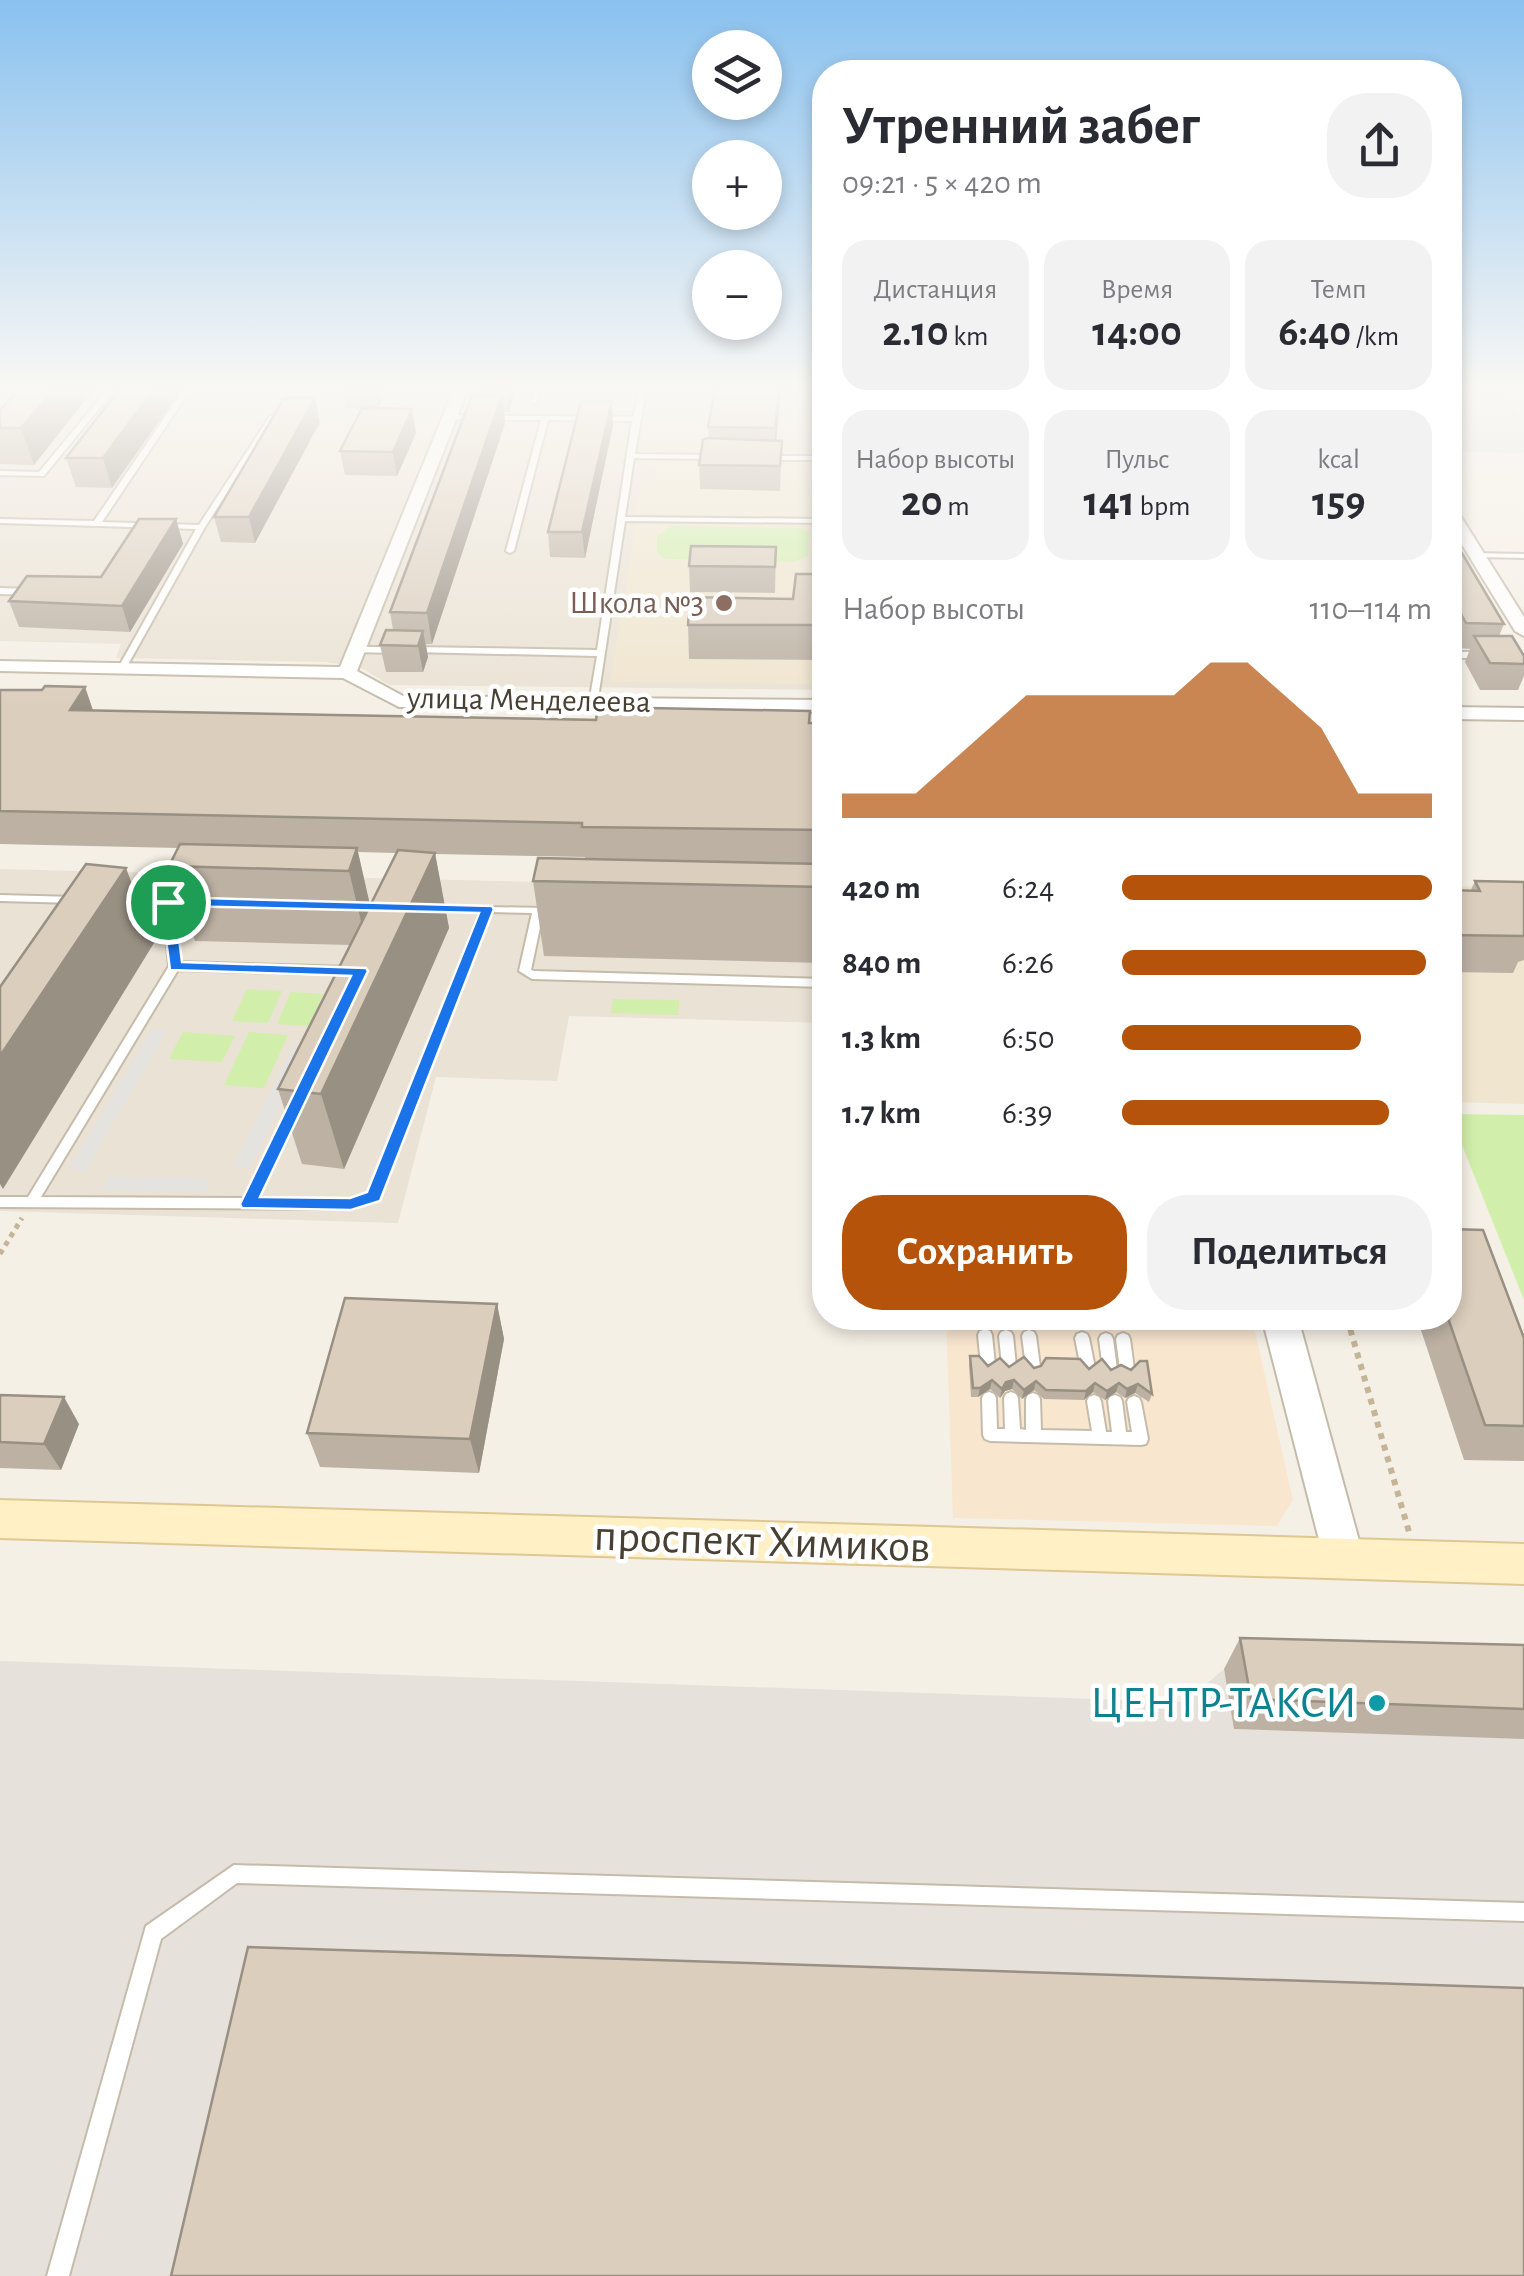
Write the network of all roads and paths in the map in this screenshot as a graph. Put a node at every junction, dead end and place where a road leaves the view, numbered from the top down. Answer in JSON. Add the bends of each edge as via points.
{"nodes":[{"id":1,"x":116,"y":495,"type":"edge"},
{"id":2,"x":221,"y":495,"type":"edge"},
{"id":3,"x":418,"y":495,"type":"edge"},
{"id":4,"x":525,"y":495,"type":"edge"},
{"id":5,"x":628,"y":495,"type":"edge"},
{"id":6,"x":624,"y":519,"type":"junction"},
{"id":7,"x":0,"y":521,"type":"edge"},
{"id":8,"x":812,"y":521,"type":"edge"},
{"id":9,"x":97,"y":523,"type":"junction"},
{"id":10,"x":144,"y":524,"type":"junction"},
{"id":11,"x":201,"y":526,"type":"junction"},
{"id":12,"x":1462,"y":532,"type":"edge"},
{"id":13,"x":135,"y":538,"type":"edge"},
{"id":14,"x":510,"y":551,"type":"dead end"},
{"id":15,"x":1476,"y":555,"type":"junction"},
{"id":16,"x":1524,"y":556,"type":"edge"},
{"id":17,"x":0,"y":592,"type":"edge"},
{"id":18,"x":40,"y":592,"type":"edge"},
{"id":19,"x":1524,"y":632,"type":"edge"},
{"id":20,"x":356,"y":650,"type":"junction"},
{"id":21,"x":602,"y":652,"type":"junction"},
{"id":22,"x":1462,"y":655,"type":"edge"},
{"id":23,"x":1487,"y":656,"type":"edge"},
{"id":24,"x":0,"y":666,"type":"edge"},
{"id":25,"x":122,"y":668,"type":"junction"},
{"id":26,"x":348,"y":672,"type":"junction"},
{"id":27,"x":594,"y":703,"type":"junction"},
{"id":28,"x":812,"y":706,"type":"edge"},
{"id":29,"x":1462,"y":713,"type":"edge"},
{"id":30,"x":1524,"y":714,"type":"edge"},
{"id":31,"x":0,"y":898,"type":"edge"},
{"id":32,"x":86,"y":900,"type":"edge"},
{"id":33,"x":104,"y":900,"type":"edge"},
{"id":34,"x":168,"y":902,"type":"junction"},
{"id":35,"x":206,"y":902,"type":"edge"},
{"id":36,"x":417,"y":907,"type":"edge"},
{"id":37,"x":487,"y":909,"type":"junction"},
{"id":38,"x":538,"y":910,"type":"junction"},
{"id":39,"x":557,"y":910,"type":"edge"},
{"id":40,"x":175,"y":966,"type":"junction"},
{"id":41,"x":812,"y":983,"type":"edge"},
{"id":42,"x":352,"y":989,"type":"edge"},
{"id":43,"x":300,"y":1096,"type":"edge"},
{"id":44,"x":0,"y":1202,"type":"edge"},
{"id":45,"x":31,"y":1202,"type":"junction"},
{"id":46,"x":248,"y":1204,"type":"junction"},
{"id":47,"x":0,"y":1254,"type":"edge"},
{"id":48,"x":1283,"y":1330,"type":"edge"},
{"id":49,"x":1350,"y":1330,"type":"edge"},
{"id":50,"x":985,"y":1335,"type":"dead end"},
{"id":51,"x":1006,"y":1336,"type":"dead end"},
{"id":52,"x":1029,"y":1336,"type":"dead end"},
{"id":53,"x":1082,"y":1338,"type":"dead end"},
{"id":54,"x":1106,"y":1339,"type":"dead end"},
{"id":55,"x":1123,"y":1339,"type":"dead end"},
{"id":56,"x":988,"y":1365,"type":"edge"},
{"id":57,"x":1009,"y":1366,"type":"edge"},
{"id":58,"x":1032,"y":1366,"type":"edge"},
{"id":59,"x":1088,"y":1368,"type":"edge"},
{"id":60,"x":1110,"y":1369,"type":"edge"},
{"id":61,"x":1127,"y":1369,"type":"edge"},
{"id":62,"x":989,"y":1398,"type":"dead end"},
{"id":63,"x":1011,"y":1398,"type":"dead end"},
{"id":64,"x":1033,"y":1399,"type":"dead end"},
{"id":65,"x":1094,"y":1401,"type":"dead end"},
{"id":66,"x":1114,"y":1402,"type":"dead end"},
{"id":67,"x":1134,"y":1402,"type":"dead end"},
{"id":68,"x":1013,"y":1436,"type":"junction"},
{"id":69,"x":1034,"y":1436,"type":"junction"},
{"id":70,"x":1100,"y":1438,"type":"junction"},
{"id":71,"x":1120,"y":1438,"type":"junction"},
{"id":72,"x":0,"y":1520,"type":"edge"},
{"id":73,"x":1344,"y":1559,"type":"junction"},
{"id":74,"x":1418,"y":1562,"type":"junction"},
{"id":75,"x":1524,"y":1564,"type":"edge"},
{"id":76,"x":1524,"y":1912,"type":"edge"},
{"id":77,"x":58,"y":2276,"type":"edge"}],
"edges":[{"from":1,"to":9,"type":"lane"},
{"from":2,"to":11,"type":"lane"},
{"from":3,"to":20,"type":"street"},
{"from":4,"to":14,"type":"lane"},
{"from":5,"to":6,"type":"lane"},
{"from":6,"to":8,"type":"lane"},
{"from":6,"to":21,"type":"lane"},
{"from":7,"to":9,"type":"lane"},
{"from":9,"to":10,"type":"lane"},
{"from":10,"to":11,"type":"lane"},
{"from":10,"to":13,"type":"lane"},
{"from":11,"to":25,"type":"lane"},
{"from":12,"to":15,"type":"street"},
{"from":15,"to":16,"type":"lane"},
{"from":15,"to":19,"type":"street"},
{"from":17,"to":18,"type":"lane"},
{"from":20,"to":21,"type":"lane"},
{"from":20,"to":26,"type":"street"},
{"from":21,"to":27,"type":"lane"},
{"from":22,"to":23,"type":"lane"},
{"from":24,"to":25,"type":"street","name":"улица Менделеева"},
{"from":25,"to":26,"type":"street","name":"улица Менделеева"},
{"from":26,"to":27,"type":"street","name":"улица Менделеева","via":[[399,700]]},
{"from":27,"to":28,"type":"street","name":"улица Менделеева"},
{"from":29,"to":30,"type":"street"},
{"from":31,"to":32,"type":"lane"},
{"from":33,"to":34,"type":"lane"},
{"from":34,"to":35,"type":"lane"},
{"from":34,"to":40,"type":"lane"},
{"from":36,"to":37,"type":"lane"},
{"from":37,"to":38,"type":"lane"},
{"from":37,"to":46,"type":"lane","via":[[374,1196],[351,1204]]},
{"from":38,"to":39,"type":"lane"},
{"from":38,"to":41,"type":"lane","via":[[526,971],[532,975]]},
{"from":40,"to":42,"type":"lane","via":[[365,966]]},
{"from":40,"to":45,"type":"lane"},
{"from":43,"to":46,"type":"lane"},
{"from":44,"to":45,"type":"lane"},
{"from":45,"to":46,"type":"lane"},
{"from":45,"to":47,"type":"path"},
{"from":48,"to":73,"type":"street"},
{"from":49,"to":74,"type":"path"},
{"from":50,"to":56,"type":"lane"},
{"from":51,"to":57,"type":"lane"},
{"from":52,"to":58,"type":"lane"},
{"from":53,"to":59,"type":"lane"},
{"from":54,"to":60,"type":"lane"},
{"from":55,"to":61,"type":"lane"},
{"from":62,"to":68,"type":"lane","via":[[990,1435]]},
{"from":63,"to":68,"type":"lane"},
{"from":64,"to":69,"type":"lane"},
{"from":65,"to":70,"type":"lane"},
{"from":66,"to":71,"type":"lane"},
{"from":67,"to":71,"type":"lane","via":[[1141,1439]]},
{"from":68,"to":69,"type":"lane"},
{"from":69,"to":70,"type":"lane"},
{"from":70,"to":71,"type":"lane"},
{"from":72,"to":73,"type":"main road","name":"проспект Химиков"},
{"from":73,"to":74,"type":"main road","name":"проспект Химиков"},
{"from":74,"to":75,"type":"main road","name":"проспект Химиков"},
{"from":76,"to":77,"type":"lane","via":[[234,1874],[153,1932]]}]}
